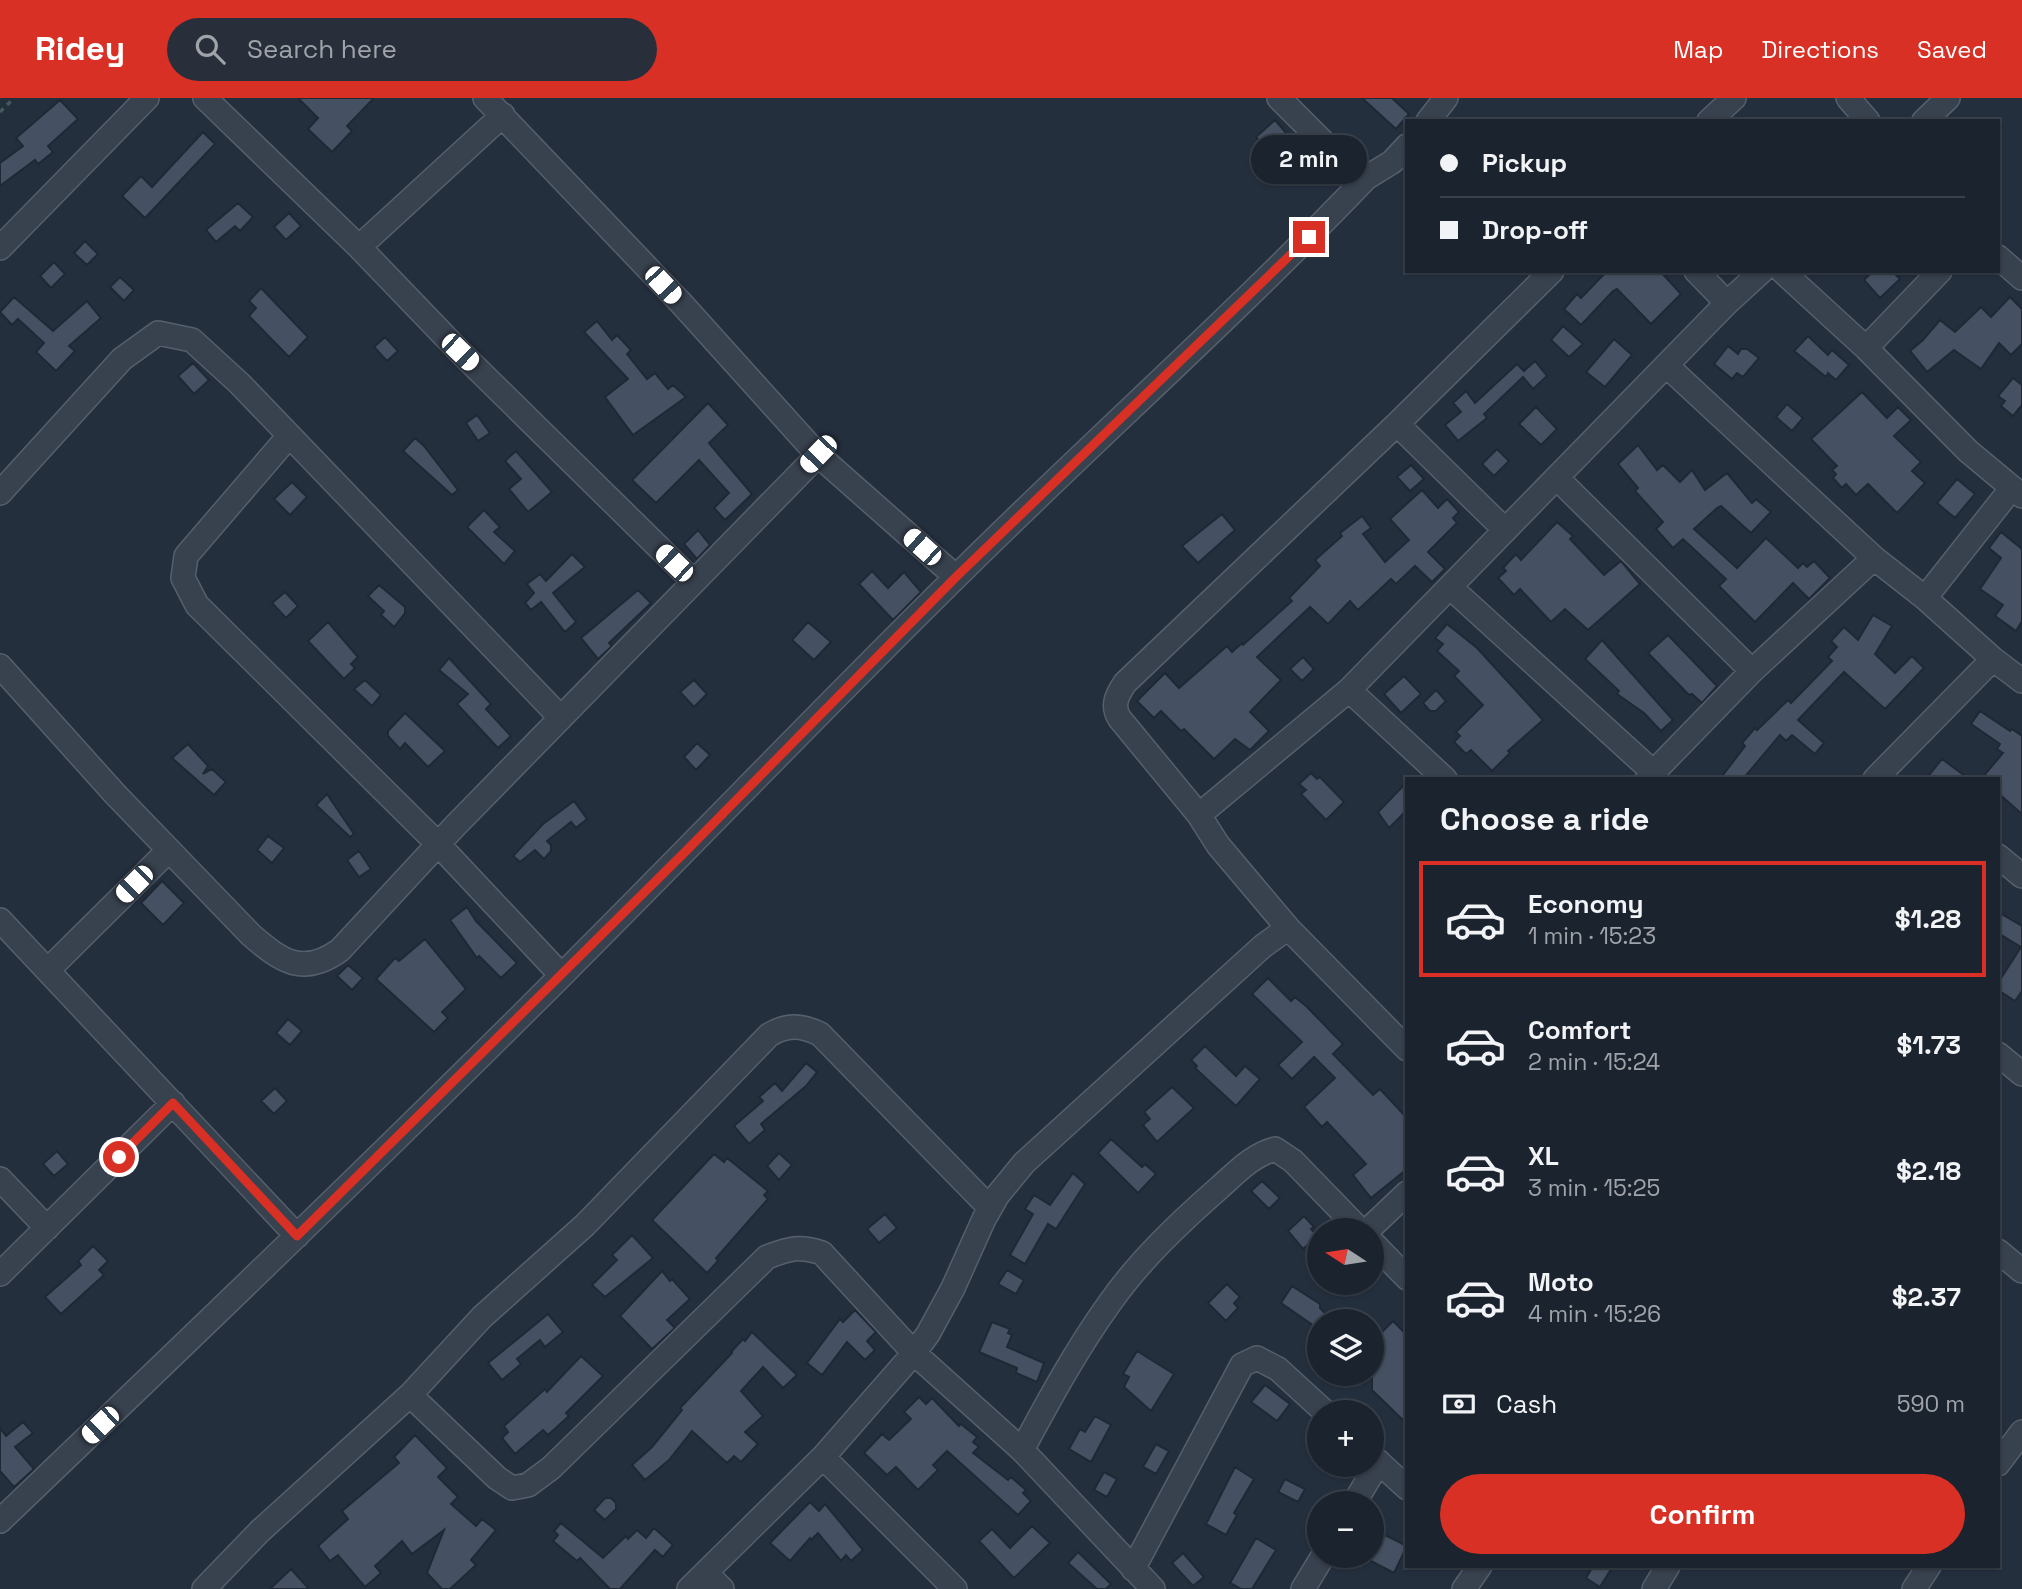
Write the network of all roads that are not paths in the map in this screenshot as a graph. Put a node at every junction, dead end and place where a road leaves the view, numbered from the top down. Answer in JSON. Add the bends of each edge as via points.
{"nodes":[{"id":1,"x":147,"y":98,"type":"edge"},
{"id":2,"x":205,"y":98,"type":"edge"},
{"id":3,"x":485,"y":98,"type":"edge"},
{"id":4,"x":1279,"y":98,"type":"edge"},
{"id":5,"x":1446,"y":98,"type":"edge"},
{"id":6,"x":1734,"y":98,"type":"edge"},
{"id":7,"x":1848,"y":98,"type":"edge"},
{"id":8,"x":1948,"y":98,"type":"edge"},
{"id":9,"x":503,"y":115,"type":"junction"},
{"id":10,"x":1430,"y":119,"type":"edge"},
{"id":11,"x":1711,"y":119,"type":"edge"},
{"id":12,"x":1866,"y":119,"type":"edge"},
{"id":13,"x":1926,"y":119,"type":"edge"},
{"id":14,"x":1405,"y":148,"type":"edge"},
{"id":15,"x":1366,"y":178,"type":"junction"},
{"id":16,"x":359,"y":247,"type":"junction"},
{"id":17,"x":0,"y":248,"type":"edge"},
{"id":18,"x":2000,"y":259,"type":"edge"},
{"id":19,"x":1550,"y":273,"type":"edge"},
{"id":20,"x":1698,"y":273,"type":"edge"},
{"id":21,"x":1760,"y":273,"type":"edge"},
{"id":22,"x":1784,"y":273,"type":"edge"},
{"id":23,"x":1938,"y":273,"type":"edge"},
{"id":24,"x":2022,"y":278,"type":"edge"},
{"id":25,"x":1727,"y":303,"type":"junction"},
{"id":26,"x":1866,"y":348,"type":"junction"},
{"id":27,"x":1667,"y":366,"type":"junction"},
{"id":28,"x":1397,"y":424,"type":"junction"},
{"id":29,"x":289,"y":436,"type":"junction"},
{"id":30,"x":818,"y":454,"type":"junction"},
{"id":31,"x":1558,"y":479,"type":"junction"},
{"id":32,"x":0,"y":492,"type":"edge"},
{"id":33,"x":2017,"y":493,"type":"edge"},
{"id":34,"x":1504,"y":529,"type":"junction"},
{"id":35,"x":1874,"y":558,"type":"junction"},
{"id":36,"x":956,"y":577,"type":"junction"},
{"id":37,"x":694,"y":582,"type":"junction"},
{"id":38,"x":1450,"y":587,"type":"junction"},
{"id":39,"x":1925,"y":598,"type":"junction"},
{"id":40,"x":1993,"y":659,"type":"junction"},
{"id":41,"x":0,"y":666,"type":"edge"},
{"id":42,"x":1752,"y":671,"type":"junction"},
{"id":43,"x":2022,"y":681,"type":"edge"},
{"id":44,"x":1349,"y":690,"type":"junction"},
{"id":45,"x":561,"y":718,"type":"junction"},
{"id":46,"x":1650,"y":775,"type":"edge"},
{"id":47,"x":1889,"y":775,"type":"edge"},
{"id":48,"x":1443,"y":777,"type":"edge"},
{"id":49,"x":1199,"y":816,"type":"junction"},
{"id":50,"x":438,"y":844,"type":"junction"},
{"id":51,"x":169,"y":850,"type":"junction"},
{"id":52,"x":2000,"y":858,"type":"edge"},
{"id":53,"x":2022,"y":876,"type":"edge"},
{"id":54,"x":0,"y":920,"type":"edge"},
{"id":55,"x":1288,"y":928,"type":"junction"},
{"id":56,"x":48,"y":970,"type":"junction"},
{"id":57,"x":561,"y":975,"type":"junction"},
{"id":58,"x":1405,"y":1047,"type":"edge"},
{"id":59,"x":2000,"y":1056,"type":"edge"},
{"id":60,"x":2022,"y":1073,"type":"edge"},
{"id":61,"x":173,"y":1103,"type":"junction"},
{"id":62,"x":0,"y":1179,"type":"edge"},
{"id":63,"x":1405,"y":1195,"type":"edge"},
{"id":64,"x":990,"y":1208,"type":"junction"},
{"id":65,"x":1348,"y":1218,"type":"edge"},
{"id":66,"x":1381,"y":1218,"type":"edge"},
{"id":67,"x":47,"y":1228,"type":"junction"},
{"id":68,"x":297,"y":1236,"type":"junction"},
{"id":69,"x":2000,"y":1253,"type":"edge"},
{"id":70,"x":1384,"y":1255,"type":"edge"},
{"id":71,"x":2022,"y":1271,"type":"edge"},
{"id":72,"x":0,"y":1274,"type":"edge"},
{"id":73,"x":1405,"y":1277,"type":"edge"},
{"id":74,"x":914,"y":1353,"type":"junction"},
{"id":75,"x":410,"y":1395,"type":"junction"},
{"id":76,"x":1312,"y":1400,"type":"edge"},
{"id":77,"x":2022,"y":1432,"type":"edge"},
{"id":78,"x":1022,"y":1450,"type":"junction"},
{"id":79,"x":823,"y":1457,"type":"junction"},
{"id":80,"x":2000,"y":1461,"type":"edge"},
{"id":81,"x":1384,"y":1466,"type":"edge"},
{"id":82,"x":1405,"y":1486,"type":"edge"},
{"id":83,"x":0,"y":1521,"type":"edge"},
{"id":84,"x":1316,"y":1568,"type":"edge"},
{"id":85,"x":1479,"y":1568,"type":"edge"},
{"id":86,"x":1667,"y":1568,"type":"edge"},
{"id":87,"x":1928,"y":1568,"type":"edge"},
{"id":88,"x":1133,"y":1569,"type":"junction"},
{"id":89,"x":706,"y":1584,"type":"edge"},
{"id":90,"x":204,"y":1589,"type":"edge"},
{"id":91,"x":955,"y":1589,"type":"edge"},
{"id":92,"x":1153,"y":1589,"type":"edge"},
{"id":93,"x":1303,"y":1589,"type":"edge"},
{"id":94,"x":1464,"y":1589,"type":"edge"},
{"id":95,"x":1654,"y":1589,"type":"edge"},
{"id":96,"x":1914,"y":1589,"type":"edge"}],
"edges":[{"from":1,"to":17,"type":"street"},
{"from":2,"to":16,"type":"street"},
{"from":3,"to":9,"type":"street"},
{"from":4,"to":15,"type":"street"},
{"from":5,"to":10,"type":"street"},
{"from":6,"to":11,"type":"street"},
{"from":7,"to":12,"type":"street"},
{"from":8,"to":13,"type":"street"},
{"from":9,"to":16,"type":"street"},
{"from":9,"to":30,"type":"street"},
{"from":14,"to":15,"type":"street"},
{"from":15,"to":36,"type":"street","via":[[1290,257]]},
{"from":16,"to":37,"type":"street"},
{"from":18,"to":24,"type":"street"},
{"from":19,"to":28,"type":"street"},
{"from":20,"to":25,"type":"street"},
{"from":21,"to":25,"type":"street"},
{"from":22,"to":26,"type":"street"},
{"from":23,"to":26,"type":"street"},
{"from":25,"to":27,"type":"street"},
{"from":26,"to":33,"type":"street","via":[[1968,451]]},
{"from":27,"to":31,"type":"street"},
{"from":27,"to":35,"type":"street"},
{"from":28,"to":34,"type":"street"},
{"from":28,"to":49,"type":"street","via":[[1118,693],[1115,712]]},
{"from":29,"to":32,"type":"street","via":[[192,340],[158,333],[122,359]]},
{"from":29,"to":45,"type":"street"},
{"from":29,"to":50,"type":"street","via":[[186,556],[183,578],[197,605]]},
{"from":30,"to":36,"type":"street"},
{"from":30,"to":37,"type":"street"},
{"from":31,"to":34,"type":"street"},
{"from":31,"to":42,"type":"street"},
{"from":33,"to":39,"type":"street"},
{"from":34,"to":38,"type":"street"},
{"from":35,"to":39,"type":"street"},
{"from":35,"to":42,"type":"street"},
{"from":36,"to":57,"type":"street"},
{"from":37,"to":45,"type":"street"},
{"from":38,"to":44,"type":"street"},
{"from":38,"to":46,"type":"street"},
{"from":39,"to":40,"type":"street"},
{"from":40,"to":43,"type":"street"},
{"from":40,"to":47,"type":"street"},
{"from":41,"to":51,"type":"street"},
{"from":42,"to":46,"type":"street"},
{"from":44,"to":48,"type":"street"},
{"from":44,"to":49,"type":"street"},
{"from":45,"to":50,"type":"street"},
{"from":49,"to":55,"type":"street"},
{"from":50,"to":51,"type":"street","via":[[340,950],[325,961],[301,964],[274,955]]},
{"from":50,"to":57,"type":"street"},
{"from":51,"to":56,"type":"street"},
{"from":52,"to":53,"type":"street"},
{"from":54,"to":56,"type":"street"},
{"from":55,"to":58,"type":"street"},
{"from":55,"to":64,"type":"street","via":[[1024,1163]]},
{"from":56,"to":61,"type":"street"},
{"from":57,"to":68,"type":"street"},
{"from":59,"to":60,"type":"street"},
{"from":61,"to":67,"type":"street"},
{"from":61,"to":68,"type":"street"},
{"from":62,"to":67,"type":"street"},
{"from":63,"to":66,"type":"street"},
{"from":64,"to":74,"type":"street","via":[[953,1288]]},
{"from":64,"to":75,"type":"street","via":[[827,1041],[804,1026],[780,1028],[584,1225],[482,1317]]},
{"from":65,"to":78,"type":"street","via":[[1293,1161],[1275,1149],[1262,1152],[1149,1254],[1110,1302]]},
{"from":67,"to":72,"type":"street"},
{"from":68,"to":83,"type":"street"},
{"from":69,"to":71,"type":"street"},
{"from":70,"to":73,"type":"street"},
{"from":74,"to":75,"type":"street","via":[[821,1253],[806,1247],[767,1257],[551,1468],[528,1485],[512,1488],[497,1478]]},
{"from":74,"to":78,"type":"street"},
{"from":74,"to":79,"type":"street"},
{"from":75,"to":90,"type":"street","via":[[260,1531]]},
{"from":76,"to":88,"type":"street","via":[[1278,1369],[1257,1358],[1242,1365]]},
{"from":77,"to":80,"type":"street"},
{"from":78,"to":88,"type":"street"},
{"from":79,"to":89,"type":"street"},
{"from":79,"to":91,"type":"street"},
{"from":81,"to":82,"type":"street"},
{"from":84,"to":93,"type":"street"},
{"from":85,"to":94,"type":"street"},
{"from":86,"to":95,"type":"street"},
{"from":87,"to":96,"type":"street"},
{"from":88,"to":92,"type":"street"}]}
